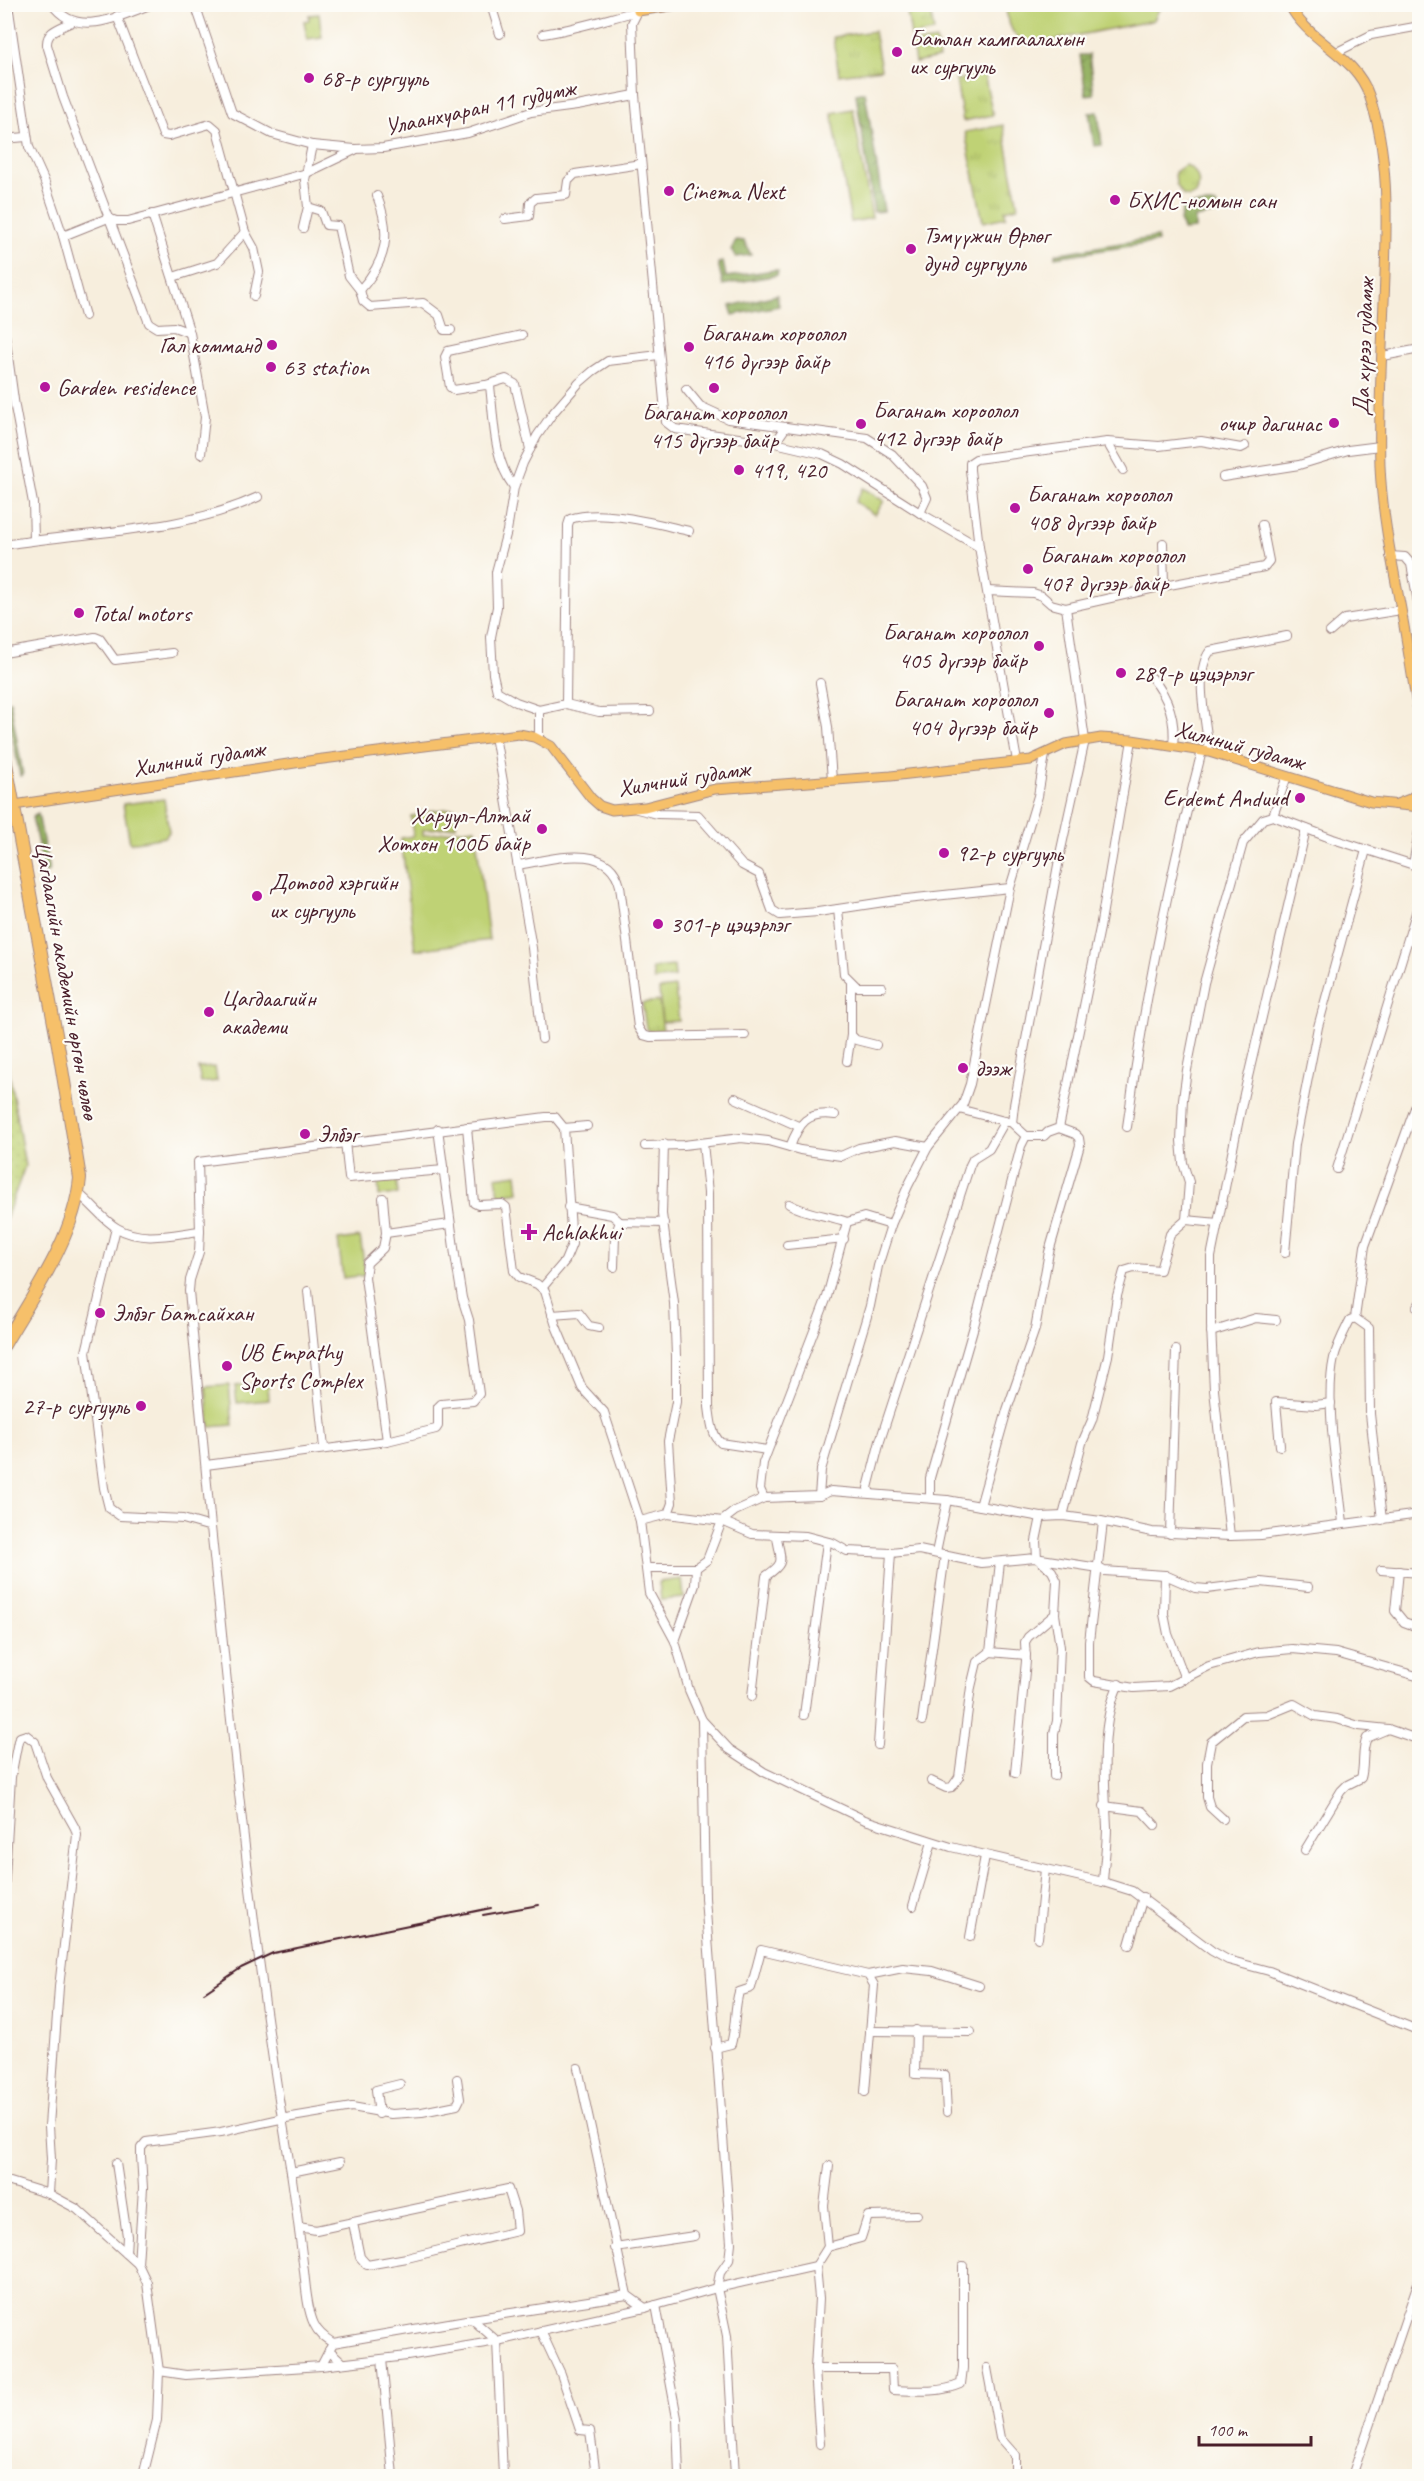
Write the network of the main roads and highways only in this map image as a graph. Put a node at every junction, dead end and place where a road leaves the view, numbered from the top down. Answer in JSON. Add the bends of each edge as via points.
{"nodes":[{"id":1,"x":684,"y":4,"type":"edge"},
{"id":2,"x":1289,"y":4,"type":"edge"},
{"id":3,"x":637,"y":8,"type":"edge"},
{"id":4,"x":1419,"y":722,"type":"edge"},
{"id":5,"x":4,"y":753,"type":"edge"},
{"id":6,"x":1419,"y":790,"type":"edge"},
{"id":7,"x":1391,"y":805,"type":"junction"},
{"id":8,"x":14,"y":806,"type":"junction"},
{"id":9,"x":1419,"y":807,"type":"edge"},
{"id":10,"x":4,"y":1345,"type":"edge"}],
"edges":[{"from":1,"to":3,"type":"main road"},
{"from":2,"to":4,"type":"main road","name":"Да хүрээ гудамж","via":[[1305,27],[1360,76],[1367,88],[1379,136],[1387,220],[1382,496]]},
{"from":5,"to":8,"type":"highway","name":"Цагдаагийн академийн өргөн чөлөө"},
{"from":6,"to":7,"type":"main road","via":[[1410,799]]},
{"from":7,"to":8,"type":"main road","name":"Хилчний гудамж","via":[[1206,751],[1132,740],[1085,740],[1036,759],[715,789],[612,810],[596,803],[557,752],[539,739],[519,734],[315,760]]},
{"from":7,"to":9,"type":"main road","name":"Хилчний гудамж"},
{"from":8,"to":10,"type":"highway","name":"Цагдаагийн академийн өргөн чөлөө","via":[[80,1178],[79,1194],[52,1264]]}]}
